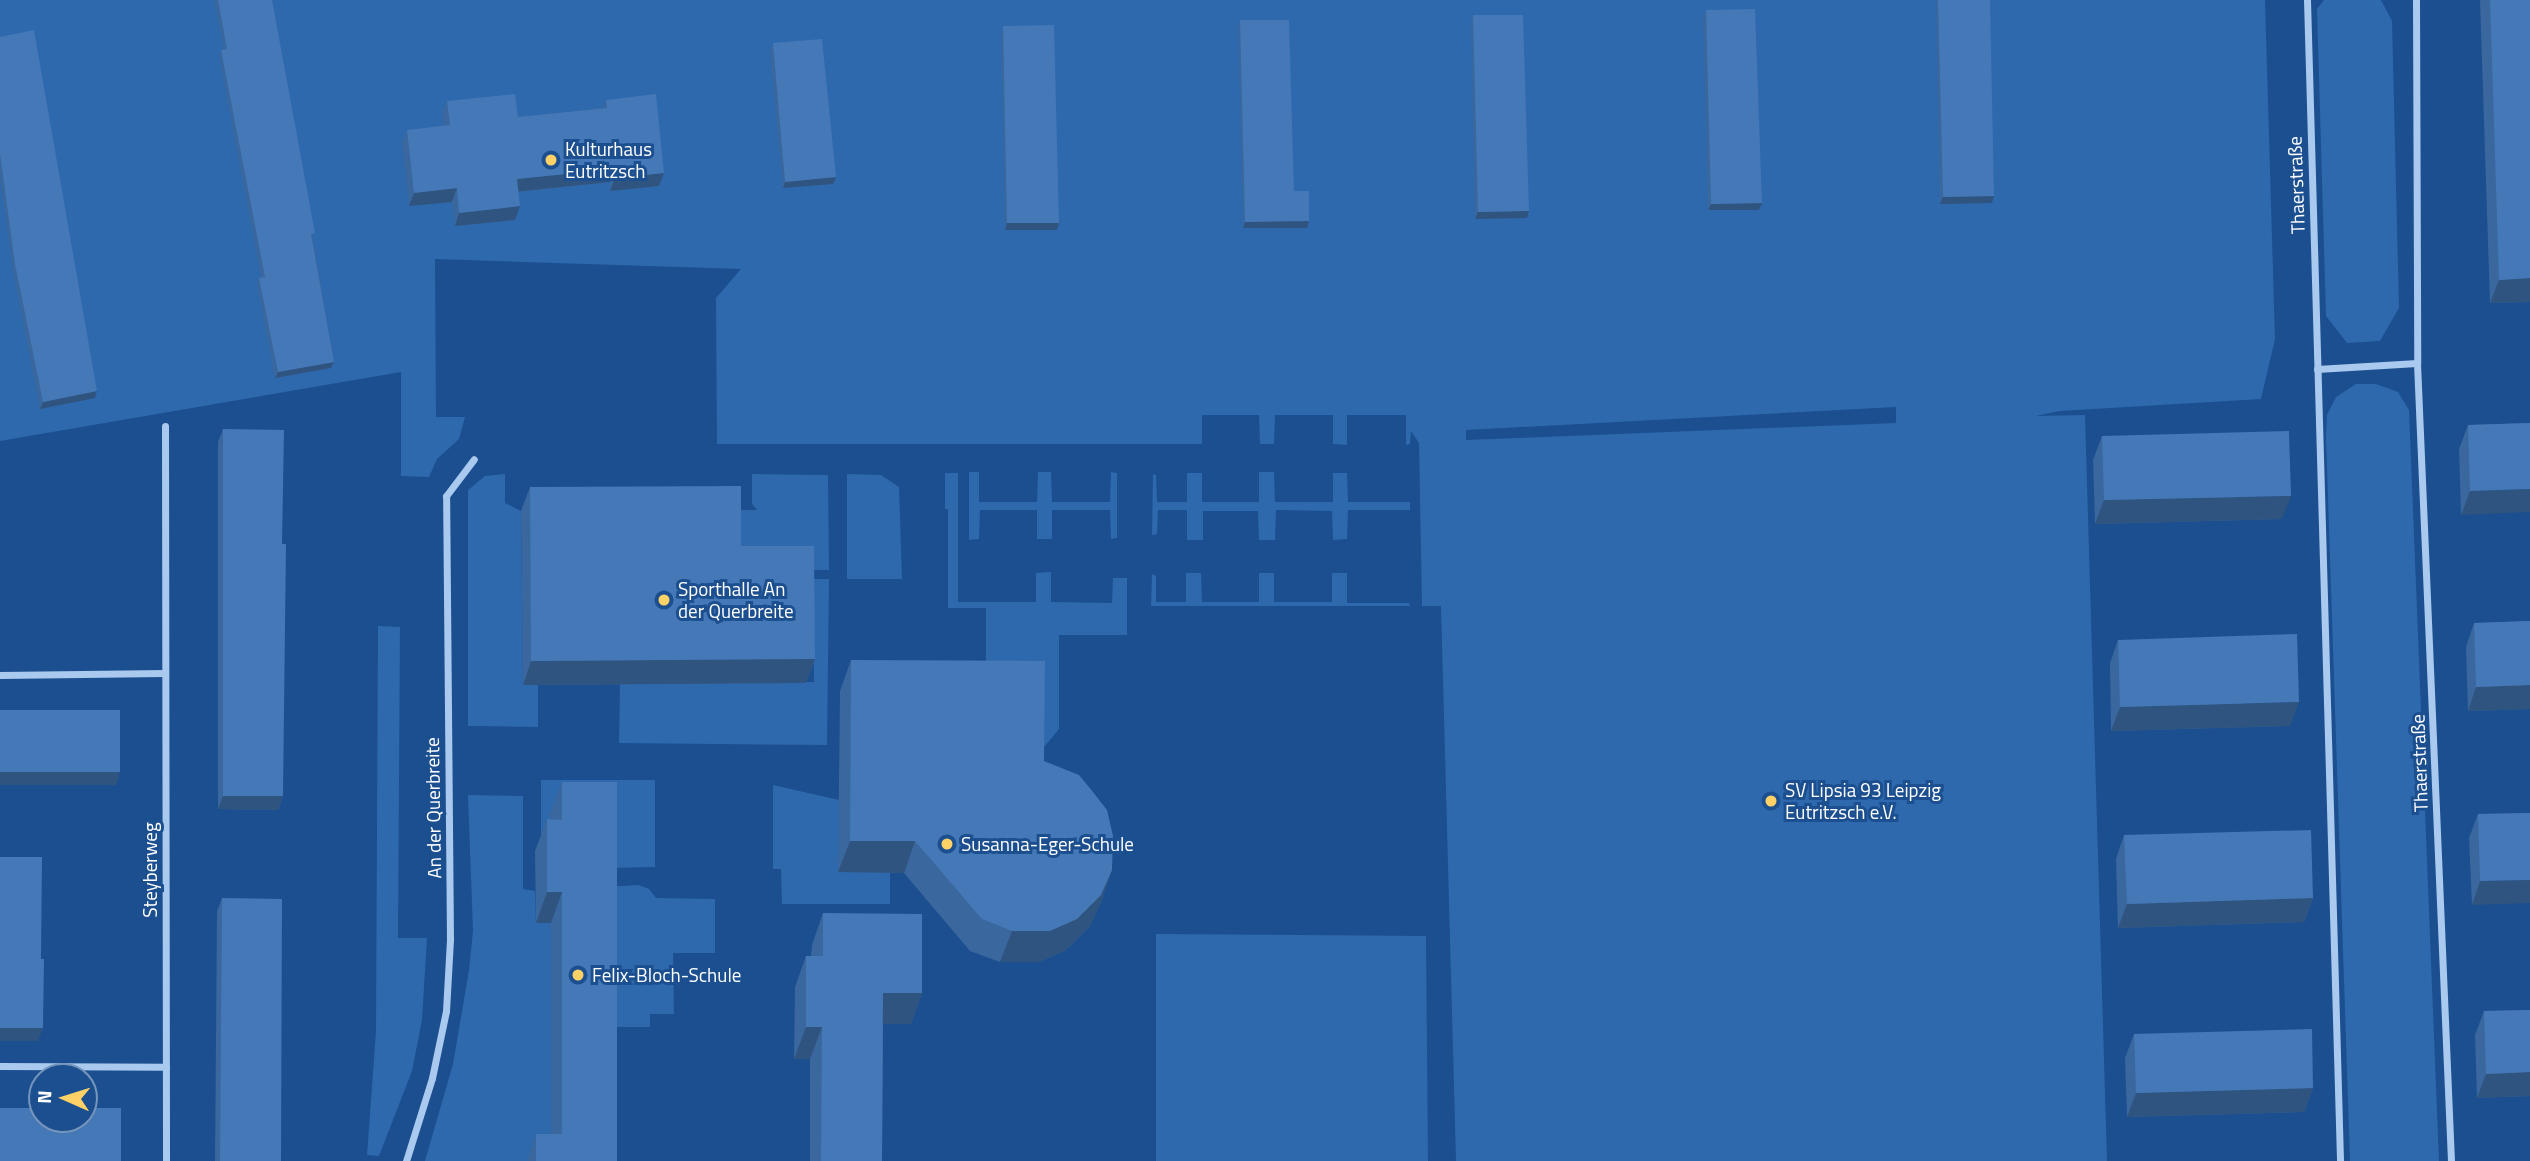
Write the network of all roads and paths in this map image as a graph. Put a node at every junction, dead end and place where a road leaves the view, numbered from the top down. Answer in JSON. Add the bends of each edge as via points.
{"nodes":[{"id":1,"x":2307,"y":0,"type":"edge"},
{"id":2,"x":2416,"y":0,"type":"edge"},
{"id":3,"x":2417,"y":363,"type":"junction"},
{"id":4,"x":2317,"y":369,"type":"junction"},
{"id":5,"x":165,"y":426,"type":"dead end"},
{"id":6,"x":474,"y":459,"type":"dead end"},
{"id":7,"x":165,"y":673,"type":"junction"},
{"id":8,"x":0,"y":675,"type":"edge"},
{"id":9,"x":0,"y":1066,"type":"edge"},
{"id":10,"x":166,"y":1066,"type":"junction"},
{"id":11,"x":166,"y":1161,"type":"edge"},
{"id":12,"x":406,"y":1161,"type":"edge"},
{"id":13,"x":2340,"y":1161,"type":"edge"},
{"id":14,"x":2451,"y":1161,"type":"edge"}],
"edges":[{"from":1,"to":4,"type":"street","name":"Thaerstraße"},
{"from":2,"to":3,"type":"street","name":"Thaerstraße"},
{"from":3,"to":4,"type":"street"},
{"from":3,"to":14,"type":"street","name":"Thaerstraße"},
{"from":4,"to":13,"type":"street","name":"Thaerstraße"},
{"from":5,"to":7,"type":"street","name":"Steyberweg"},
{"from":6,"to":12,"type":"street","name":"An der Querbreite","via":[[446,496],[450,940],[446,1011],[432,1078]]},
{"from":7,"to":8,"type":"street"},
{"from":7,"to":10,"type":"street","name":"Steyberweg"},
{"from":9,"to":10,"type":"street"},
{"from":10,"to":11,"type":"street","name":"Steyberweg"}]}
